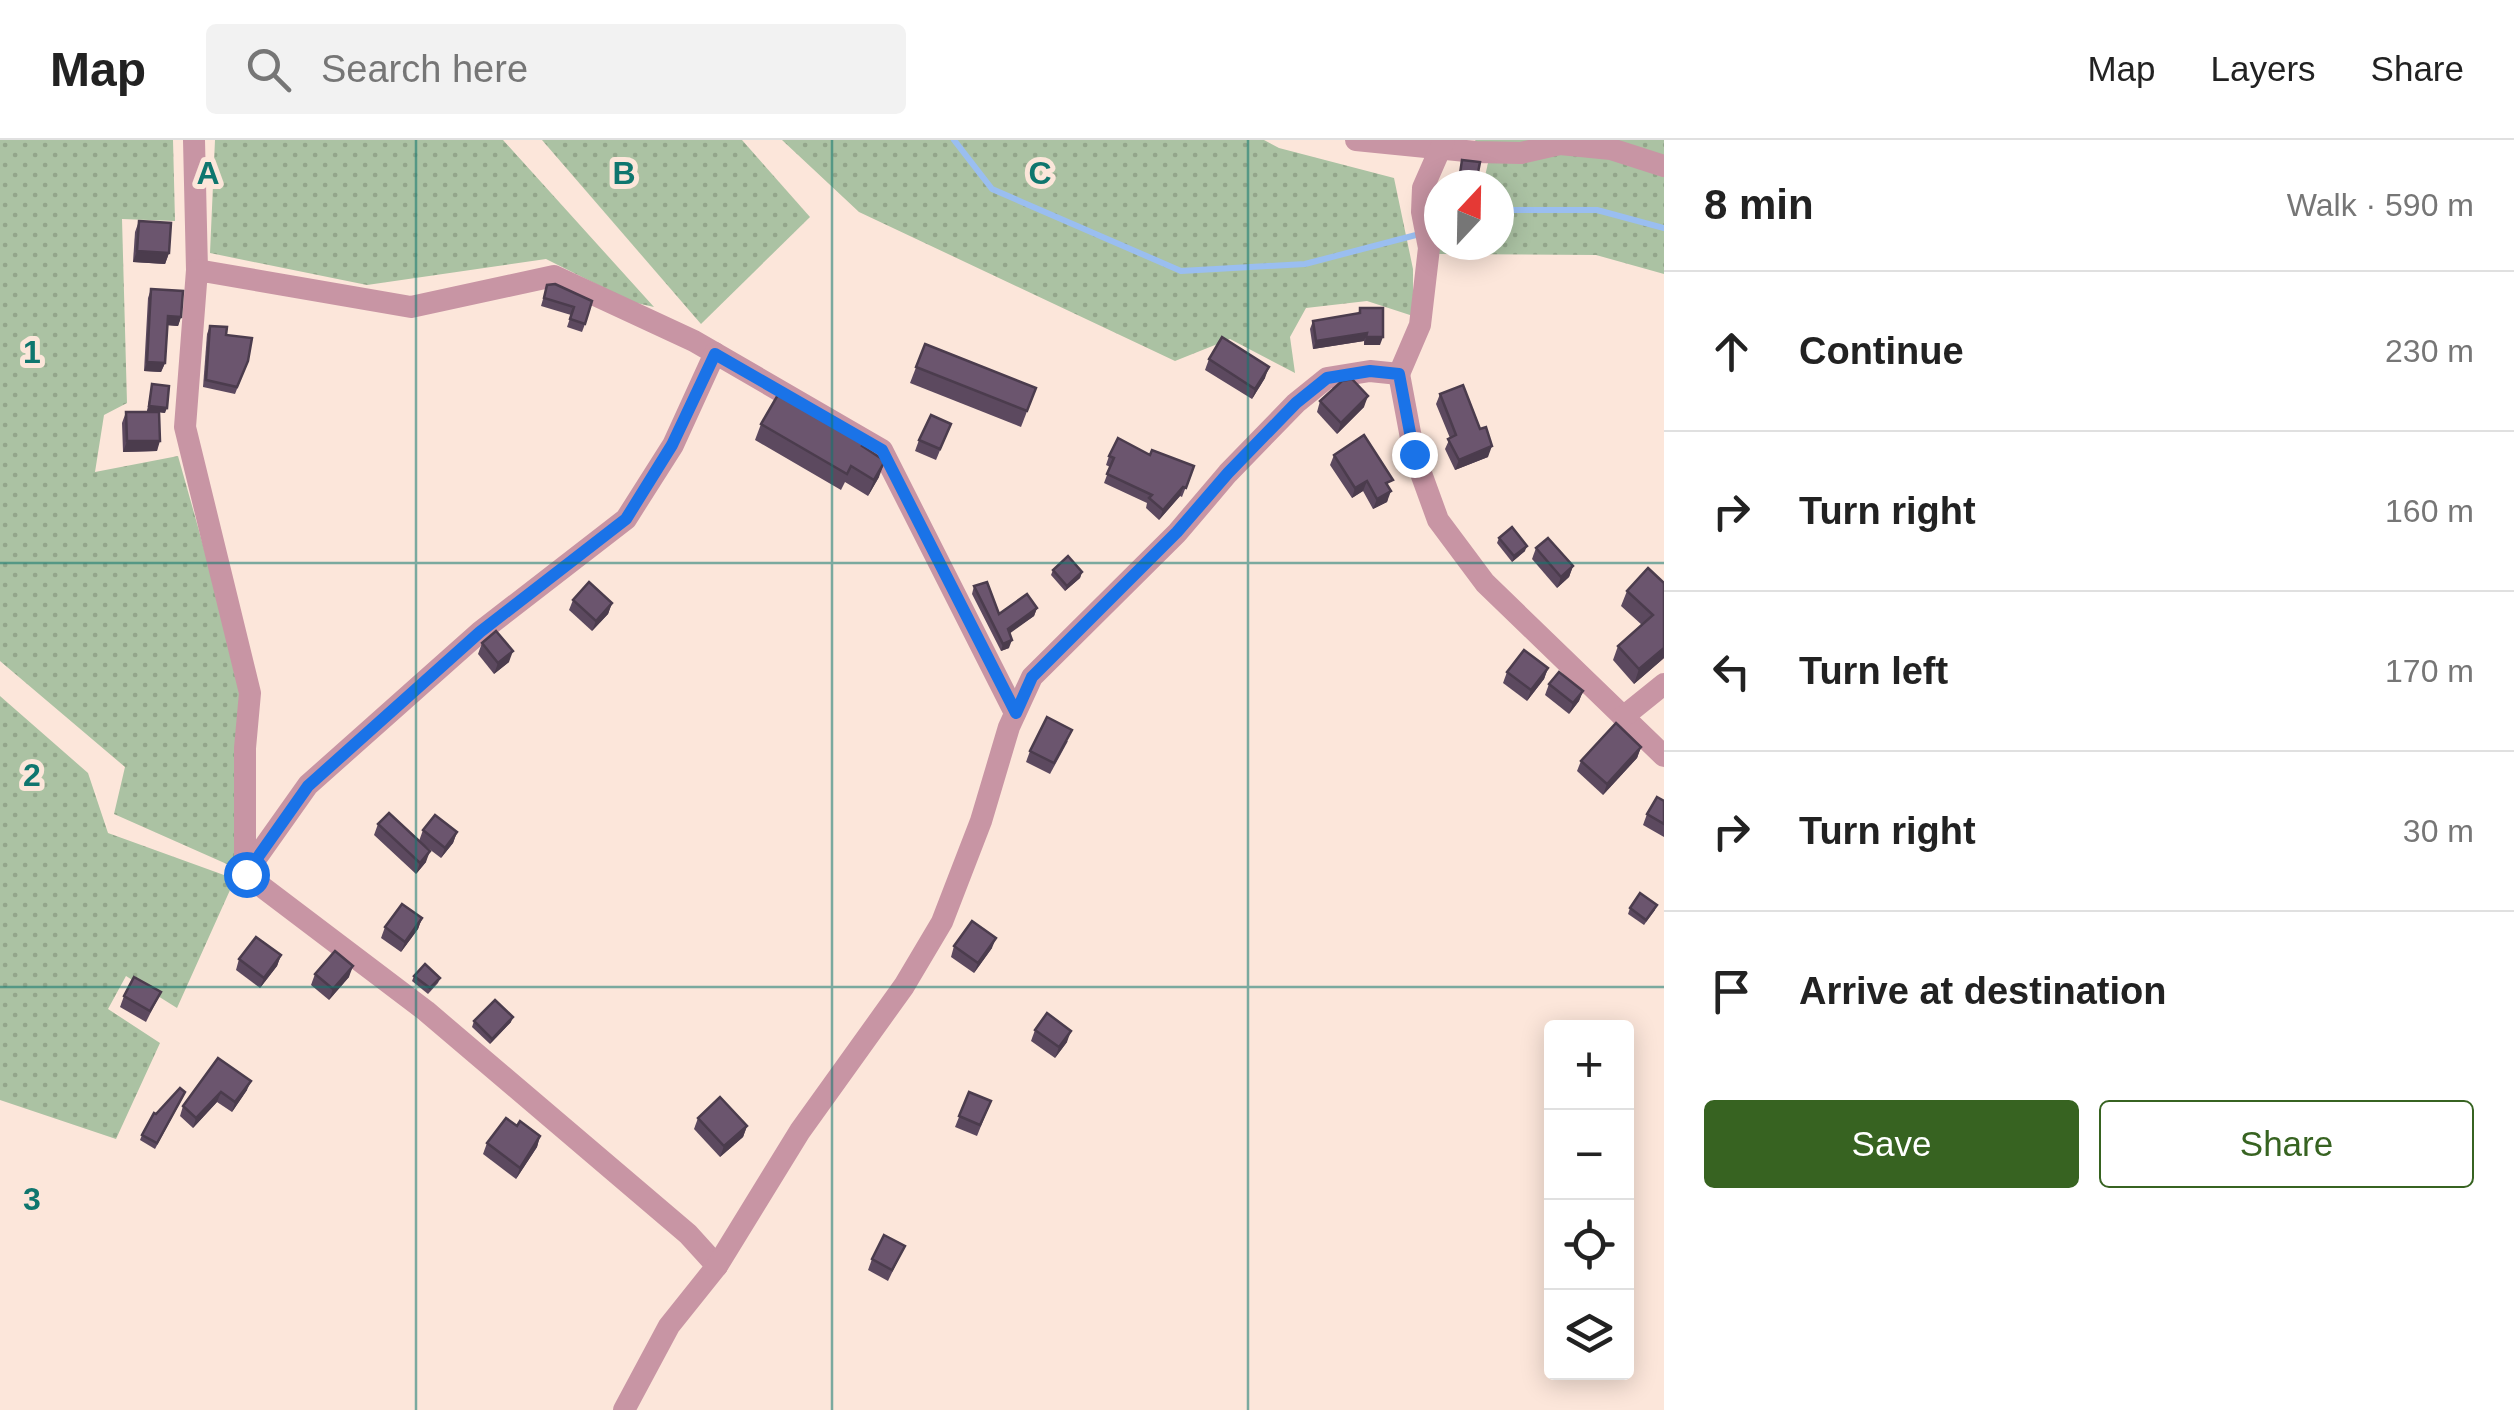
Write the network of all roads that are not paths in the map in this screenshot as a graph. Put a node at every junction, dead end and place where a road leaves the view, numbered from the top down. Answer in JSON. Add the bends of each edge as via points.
{"nodes":[{"id":1,"x":194,"y":140,"type":"edge"},
{"id":2,"x":1356,"y":140,"type":"edge"},
{"id":3,"x":1442,"y":145,"type":"edge"},
{"id":4,"x":1664,"y":166,"type":"edge"},
{"id":5,"x":197,"y":270,"type":"junction"},
{"id":6,"x":715,"y":354,"type":"junction"},
{"id":7,"x":1399,"y":374,"type":"junction"},
{"id":8,"x":1664,"y":684,"type":"edge"},
{"id":9,"x":1016,"y":713,"type":"junction"},
{"id":10,"x":1623,"y":717,"type":"junction"},
{"id":11,"x":1664,"y":756,"type":"edge"},
{"id":12,"x":246,"y":874,"type":"junction"},
{"id":13,"x":717,"y":1266,"type":"junction"},
{"id":14,"x":624,"y":1410,"type":"edge"}],
"edges":[{"from":1,"to":5,"type":"street"},
{"from":2,"to":3,"type":"street"},
{"from":3,"to":4,"type":"street","via":[[1521,153],[1560,144]]},
{"from":3,"to":7,"type":"street","via":[[1423,188],[1429,248],[1420,324]]},
{"from":5,"to":6,"type":"street","via":[[411,307],[554,276]]},
{"from":5,"to":12,"type":"street","via":[[185,427],[250,693]]},
{"from":6,"to":9,"type":"street","via":[[882,450]]},
{"from":6,"to":12,"type":"street","via":[[672,445],[626,519],[480,632],[308,786]]},
{"from":7,"to":9,"type":"street","via":[[1327,378],[1296,403],[1032,677]]},
{"from":7,"to":10,"type":"street","via":[[1414,454],[1438,520],[1485,582]]},
{"from":8,"to":10,"type":"street"},
{"from":9,"to":13,"type":"street","via":[[942,922]]},
{"from":10,"to":11,"type":"street"},
{"from":12,"to":13,"type":"street","via":[[426,1011]]},
{"from":13,"to":14,"type":"street","via":[[668,1326]]}]}
